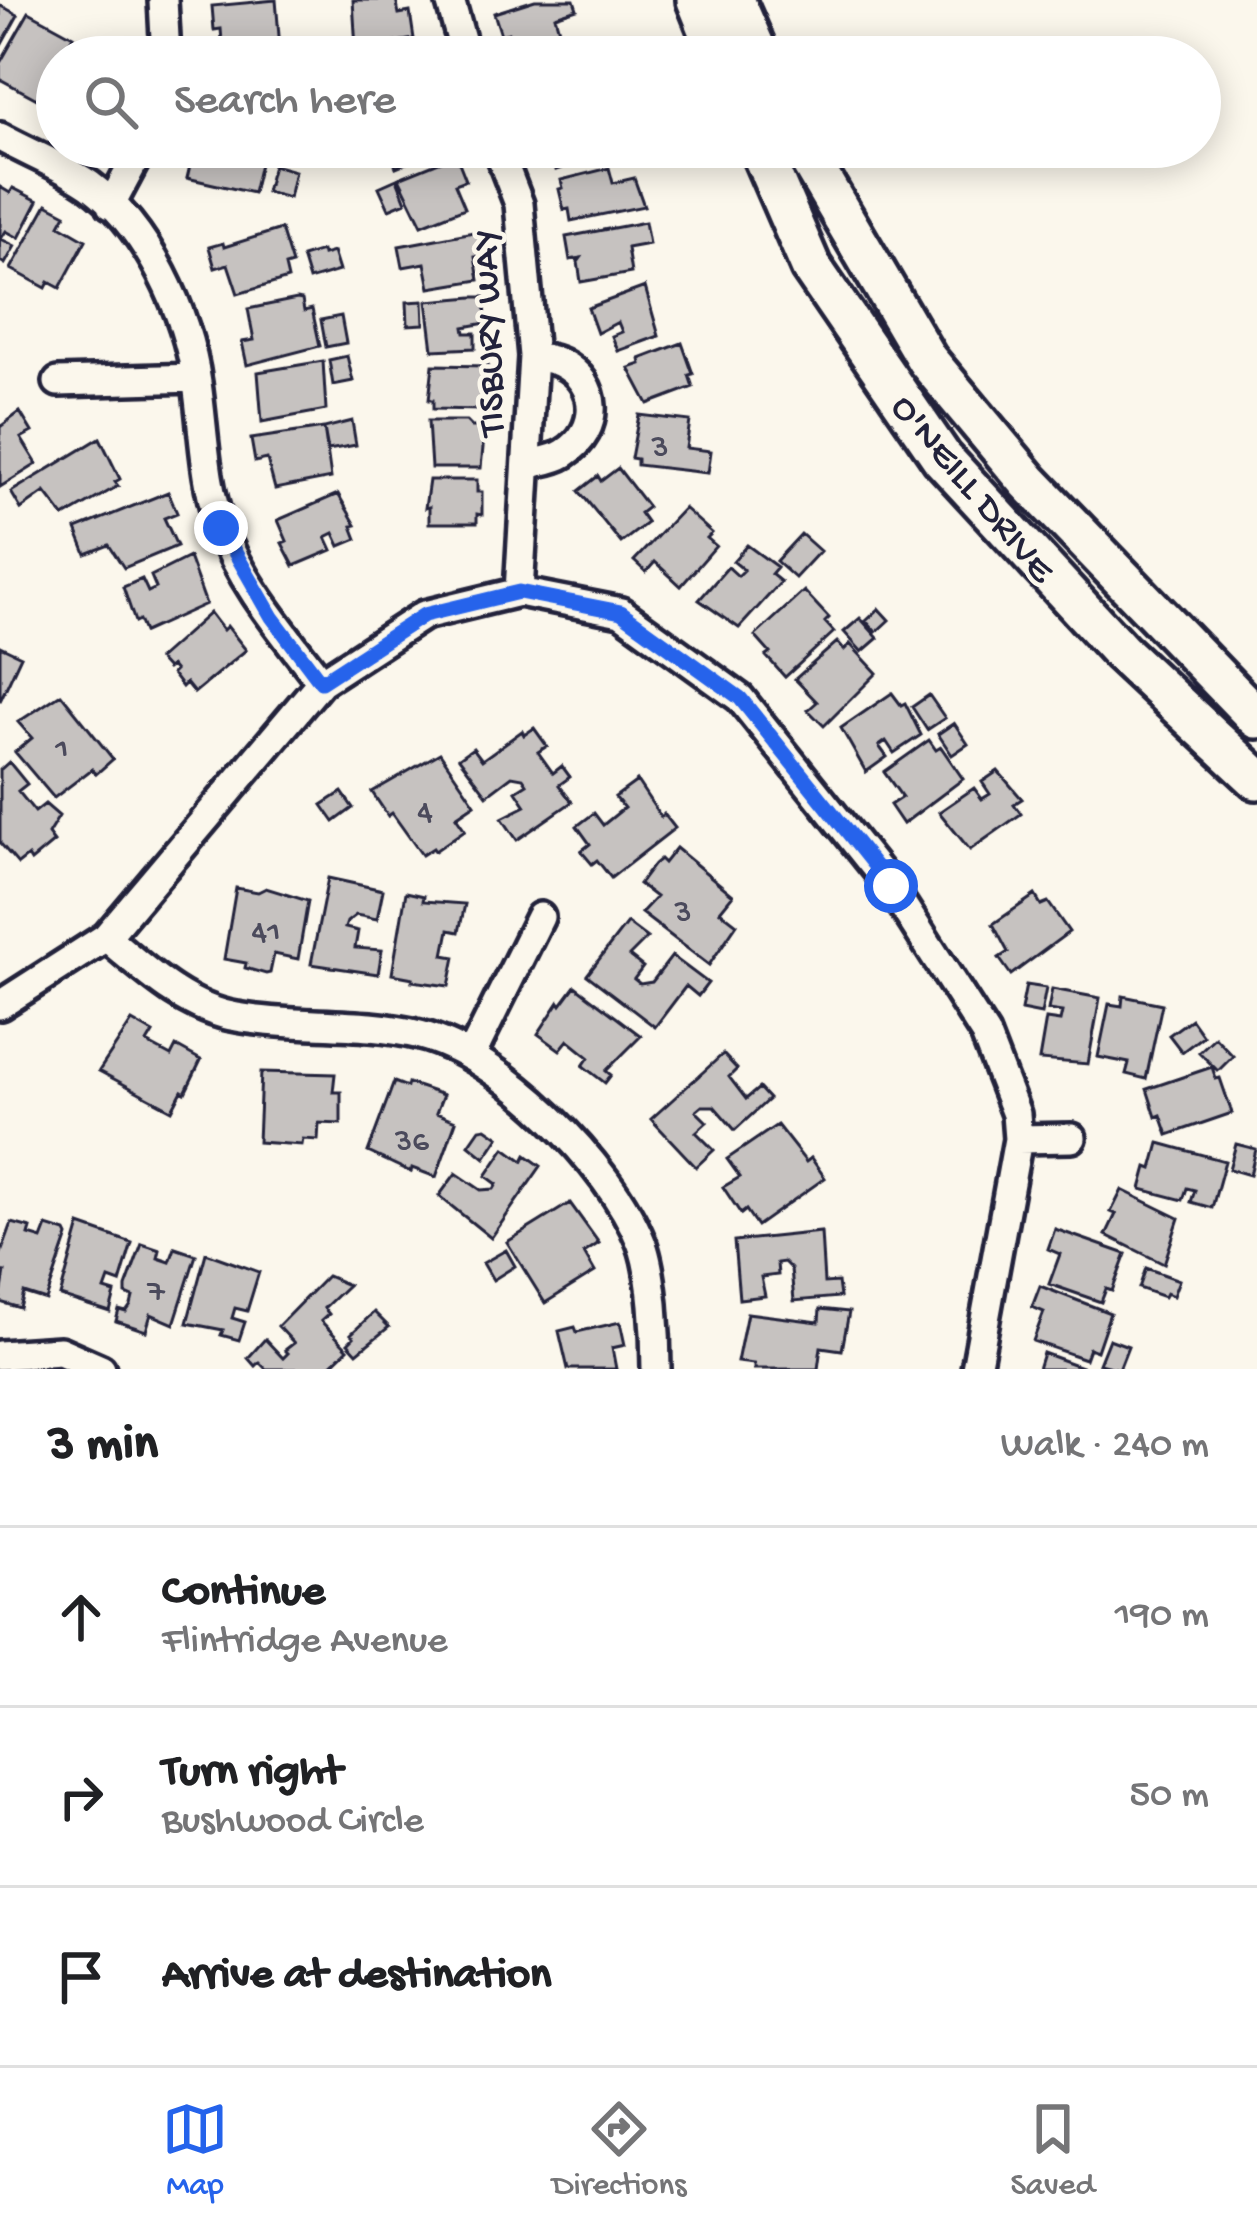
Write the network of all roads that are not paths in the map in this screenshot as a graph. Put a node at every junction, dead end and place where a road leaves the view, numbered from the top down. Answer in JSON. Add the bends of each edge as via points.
{"nodes":[{"id":1,"x":163,"y":0,"type":"edge"},
{"id":2,"x":450,"y":0,"type":"edge"},
{"id":3,"x":697,"y":0,"type":"edge"},
{"id":4,"x":734,"y":0,"type":"edge"},
{"id":5,"x":165,"y":36,"type":"edge"},
{"id":6,"x":460,"y":36,"type":"edge"},
{"id":7,"x":712,"y":36,"type":"edge"},
{"id":8,"x":750,"y":36,"type":"edge"},
{"id":9,"x":0,"y":137,"type":"edge"},
{"id":10,"x":36,"y":156,"type":"edge"},
{"id":11,"x":59,"y":168,"type":"edge"},
{"id":12,"x":131,"y":168,"type":"edge"},
{"id":13,"x":505,"y":168,"type":"edge"},
{"id":14,"x":768,"y":168,"type":"edge"},
{"id":15,"x":814,"y":168,"type":"edge"},
{"id":16,"x":111,"y":205,"type":"junction"},
{"id":17,"x":533,"y":356,"type":"junction"},
{"id":18,"x":196,"y":378,"type":"junction"},
{"id":19,"x":58,"y":382,"type":"dead end"},
{"id":20,"x":529,"y":464,"type":"junction"},
{"id":21,"x":519,"y":592,"type":"junction"},
{"id":22,"x":321,"y":682,"type":"junction"},
{"id":23,"x":1257,"y":718,"type":"edge"},
{"id":24,"x":1257,"y":779,"type":"edge"},
{"id":25,"x":540,"y":917,"type":"dead end"},
{"id":26,"x":106,"y":937,"type":"junction"},
{"id":27,"x":0,"y":1005,"type":"edge"},
{"id":28,"x":472,"y":1054,"type":"junction"},
{"id":29,"x":1072,"y":1138,"type":"dead end"},
{"id":30,"x":1018,"y":1139,"type":"junction"},
{"id":31,"x":0,"y":1355,"type":"edge"},
{"id":32,"x":101,"y":1369,"type":"edge"},
{"id":33,"x":656,"y":1369,"type":"edge"},
{"id":34,"x":976,"y":1369,"type":"edge"}],
"edges":[{"from":1,"to":5,"type":"street"},
{"from":2,"to":6,"type":"street"},
{"from":3,"to":7,"type":"main road"},
{"from":4,"to":8,"type":"main road"},
{"from":9,"to":10,"type":"street"},
{"from":11,"to":16,"type":"street"},
{"from":12,"to":16,"type":"street"},
{"from":13,"to":17,"type":"street","name":"TISBURY WAY","via":[[519,204]]},
{"from":14,"to":24,"type":"main road","name":"O'NEILL DRIVE","via":[[811,267],[942,458],[1121,652]]},
{"from":15,"to":23,"type":"main road","name":"O'NEILL DRIVE","via":[[927,360],[1029,482]]},
{"from":16,"to":18,"type":"street","via":[[180,309]]},
{"from":17,"to":20,"type":"street","name":"TISBURY WAY"},
{"from":17,"to":20,"type":"street","via":[[560,362],[593,399],[578,443]]},
{"from":18,"to":19,"type":"street"},
{"from":18,"to":22,"type":"street","via":[[221,528]]},
{"from":20,"to":21,"type":"street","name":"TISBURY WAY"},
{"from":21,"to":22,"type":"street","via":[[424,615]]},
{"from":21,"to":30,"type":"street","via":[[621,612],[740,698],[891,886],[986,1034]]},
{"from":22,"to":26,"type":"street"},
{"from":25,"to":28,"type":"street"},
{"from":26,"to":27,"type":"street"},
{"from":26,"to":28,"type":"street","via":[[162,985],[232,1017],[418,1034]]},
{"from":28,"to":33,"type":"street","via":[[550,1118],[610,1186],[643,1244]]},
{"from":29,"to":30,"type":"street"},
{"from":30,"to":34,"type":"street"},
{"from":31,"to":32,"type":"street","via":[[60,1351]]}]}
